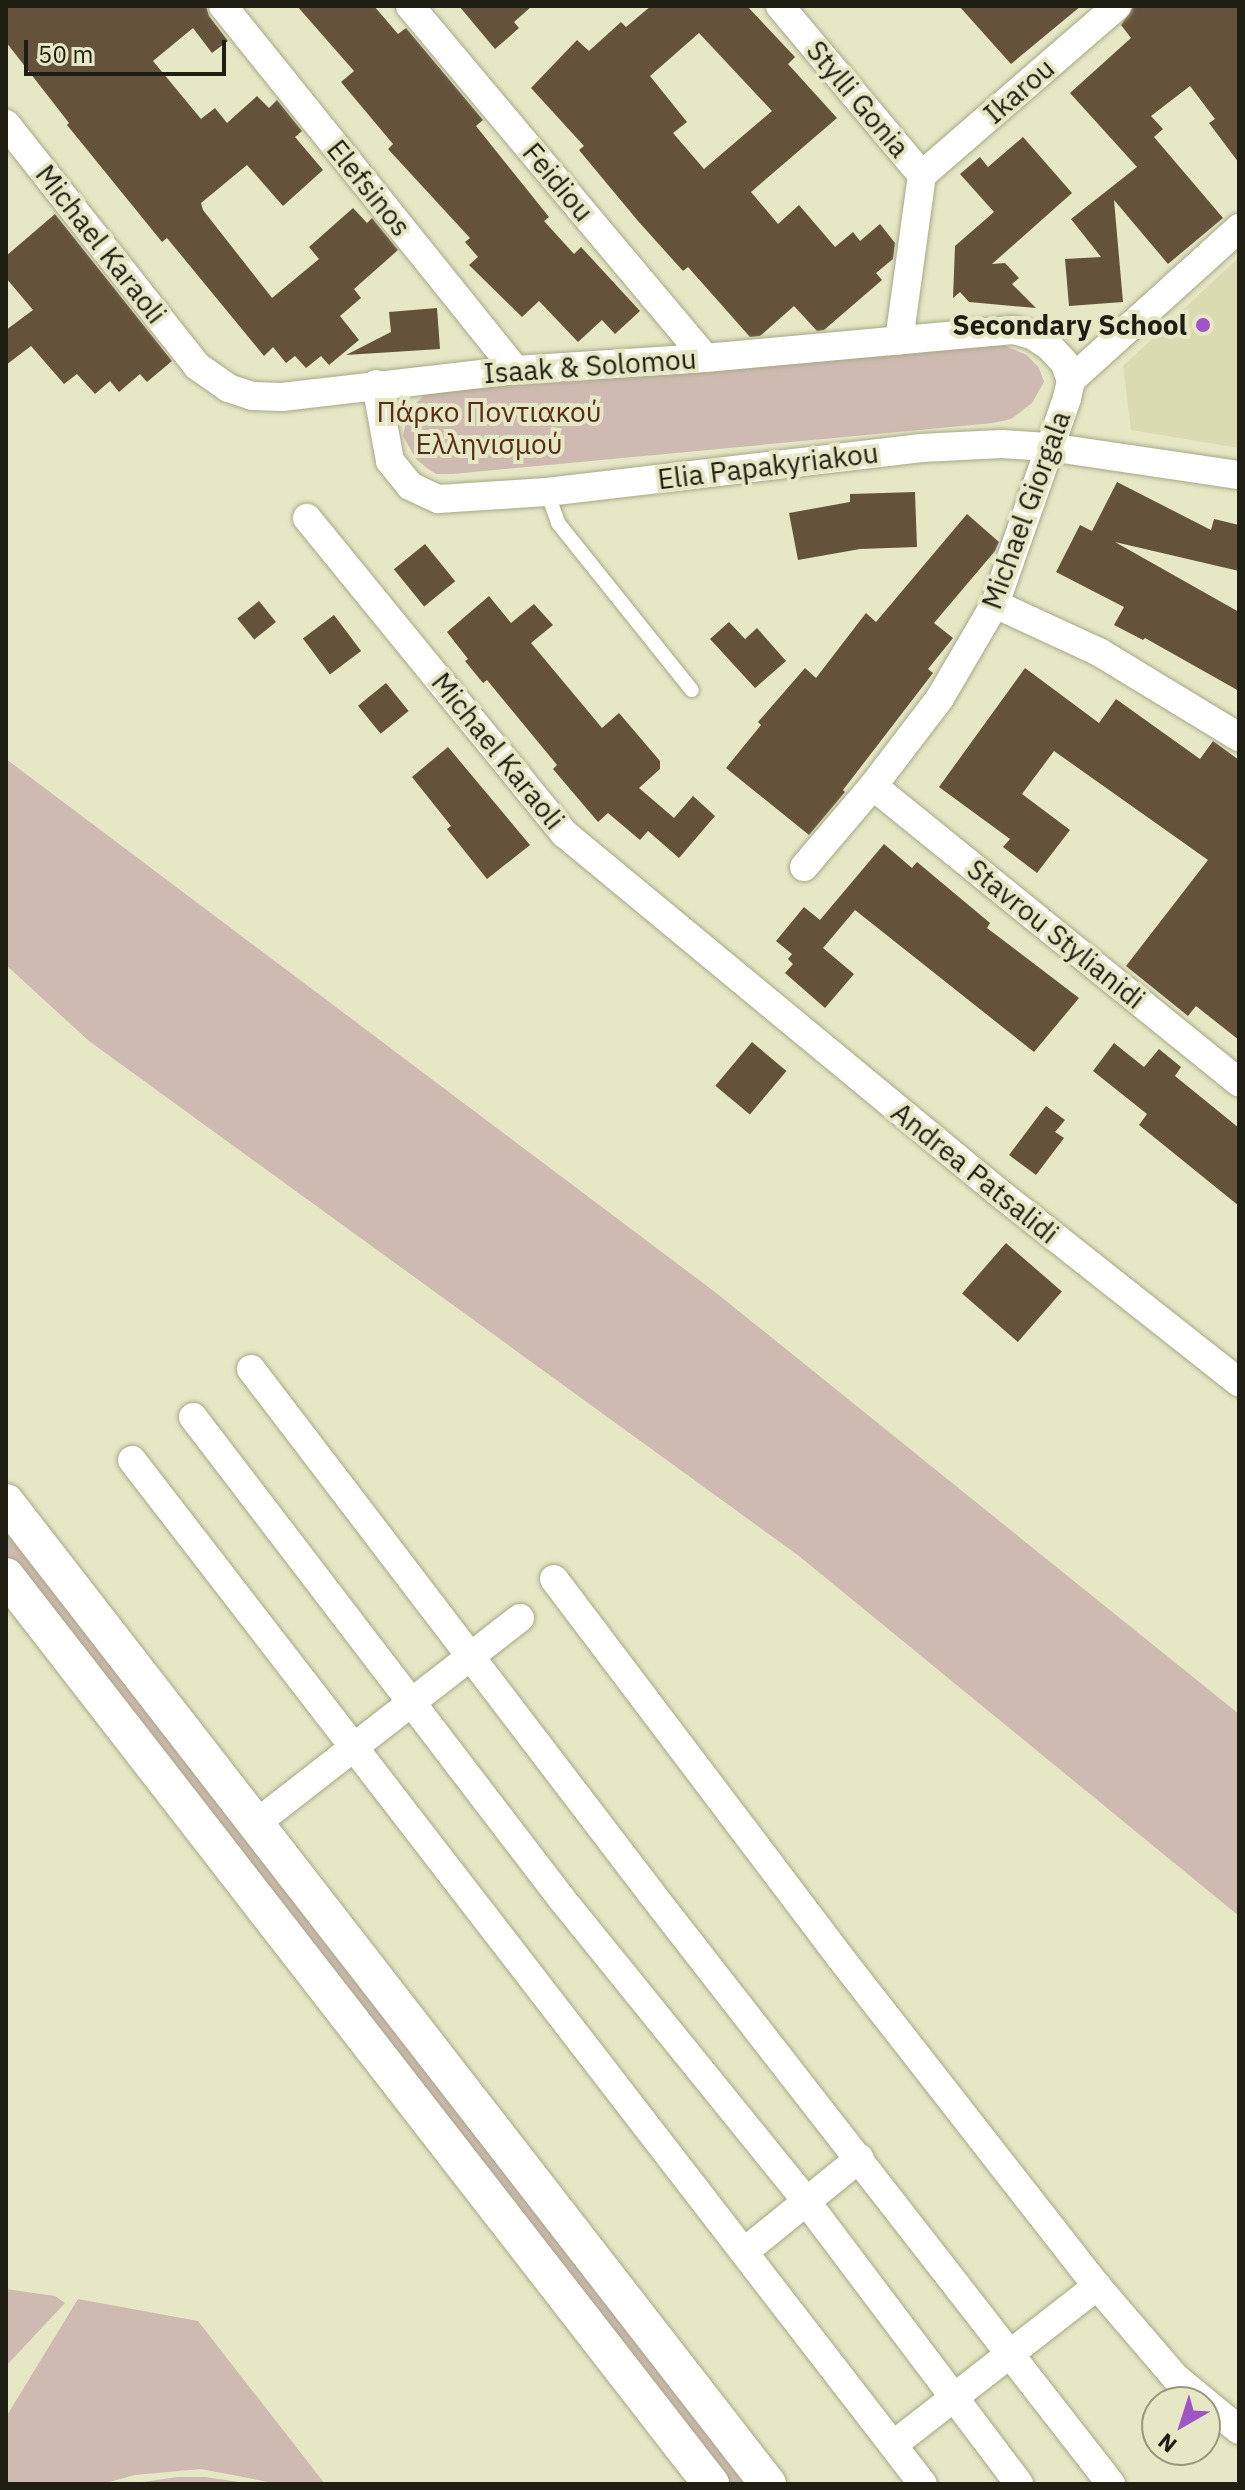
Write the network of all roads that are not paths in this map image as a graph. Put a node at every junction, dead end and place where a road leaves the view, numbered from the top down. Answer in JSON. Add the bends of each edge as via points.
{"nodes":[{"id":1,"x":223,"y":6,"type":"edge"},
{"id":2,"x":410,"y":6,"type":"edge"},
{"id":3,"x":780,"y":6,"type":"edge"},
{"id":4,"x":1117,"y":6,"type":"edge"},
{"id":5,"x":6,"y":124,"type":"edge"},
{"id":6,"x":922,"y":175,"type":"junction"},
{"id":7,"x":1239,"y":228,"type":"edge"},
{"id":8,"x":899,"y":340,"type":"junction"},
{"id":9,"x":705,"y":358,"type":"junction"},
{"id":10,"x":516,"y":370,"type":"junction"},
{"id":11,"x":1071,"y":380,"type":"junction"},
{"id":12,"x":376,"y":384,"type":"junction"},
{"id":13,"x":282,"y":397,"type":"joint"},
{"id":14,"x":1049,"y":447,"type":"junction"},
{"id":15,"x":1239,"y":475,"type":"edge"},
{"id":16,"x":547,"y":492,"type":"junction"},
{"id":17,"x":307,"y":518,"type":"dead end"},
{"id":18,"x":995,"y":604,"type":"junction"},
{"id":19,"x":692,"y":690,"type":"dead end"},
{"id":20,"x":1239,"y":737,"type":"edge"},
{"id":21,"x":873,"y":786,"type":"junction"},
{"id":22,"x":804,"y":867,"type":"dead end"},
{"id":23,"x":714,"y":960,"type":"joint"},
{"id":24,"x":1239,"y":1082,"type":"edge"},
{"id":25,"x":251,"y":1369,"type":"dead end"},
{"id":26,"x":1239,"y":1382,"type":"edge"},
{"id":27,"x":193,"y":1417,"type":"dead end"},
{"id":28,"x":132,"y":1460,"type":"dead end"},
{"id":29,"x":6,"y":1502,"type":"edge"},
{"id":30,"x":6,"y":1576,"type":"edge"},
{"id":31,"x":554,"y":1579,"type":"dead end"},
{"id":32,"x":520,"y":1618,"type":"dead end"},
{"id":33,"x":472,"y":1655,"type":"junction"},
{"id":34,"x":412,"y":1702,"type":"junction"},
{"id":35,"x":356,"y":1746,"type":"junction"},
{"id":36,"x":254,"y":1825,"type":"junction"},
{"id":37,"x":860,"y":2158,"type":"junction"},
{"id":38,"x":806,"y":2201,"type":"junction"},
{"id":39,"x":744,"y":2252,"type":"junction"},
{"id":40,"x":1097,"y":2286,"type":"junction"},
{"id":41,"x":1012,"y":2353,"type":"junction"},
{"id":42,"x":953,"y":2399,"type":"junction"},
{"id":43,"x":1239,"y":2430,"type":"edge"},
{"id":44,"x":893,"y":2445,"type":"junction"},
{"id":45,"x":711,"y":2484,"type":"edge"},
{"id":46,"x":768,"y":2484,"type":"edge"},
{"id":47,"x":923,"y":2484,"type":"edge"},
{"id":48,"x":1019,"y":2484,"type":"edge"},
{"id":49,"x":1111,"y":2484,"type":"edge"}],
"edges":[{"from":1,"to":10,"type":"street","name":"Elefsinos"},
{"from":2,"to":9,"type":"street","name":"Feidiou"},
{"from":3,"to":6,"type":"street","name":"Stylli Gonia"},
{"from":4,"to":6,"type":"street","name":"Ikarou"},
{"from":5,"to":13,"type":"street","name":"Michael Karaoli","via":[[197,366],[240,393]]},
{"from":6,"to":8,"type":"street","name":"Stylli Gonia"},
{"from":7,"to":11,"type":"street"},
{"from":8,"to":9,"type":"street","name":"Isaak & Solomou"},
{"from":8,"to":11,"type":"street","name":"Isaak & Solomou","via":[[1013,330],[1049,346]]},
{"from":9,"to":10,"type":"street","name":"Isaak & Solomou"},
{"from":10,"to":12,"type":"street","name":"Isaak & Solomou"},
{"from":11,"to":14,"type":"street","name":"Michael Giorgala"},
{"from":12,"to":13,"type":"street","name":"Isaak & Solomou"},
{"from":12,"to":16,"type":"street","name":"Elia Papakyriakou","via":[[390,461],[398,475],[423,495],[450,500]]},
{"from":14,"to":15,"type":"street","name":"Elia Papakyriakou"},
{"from":14,"to":16,"type":"street","name":"Elia Papakyriakou","via":[[921,448]]},
{"from":14,"to":18,"type":"street","name":"Michael Giorgala"},
{"from":16,"to":19,"type":"lane","via":[[558,523]]},
{"from":17,"to":23,"type":"street","name":"Michael Karaoli","via":[[565,834]]},
{"from":18,"to":20,"type":"street","via":[[1099,652]]},
{"from":18,"to":21,"type":"street","name":"Michael Giorgala","via":[[940,698]]},
{"from":21,"to":22,"type":"street","name":"Michael Giorgala"},
{"from":21,"to":24,"type":"street","name":"Stavrou Stylianidi"},
{"from":23,"to":26,"type":"street","name":"Andrea Patsalidi"},
{"from":25,"to":33,"type":"street"},
{"from":27,"to":34,"type":"street"},
{"from":28,"to":35,"type":"street"},
{"from":29,"to":36,"type":"street"},
{"from":30,"to":45,"type":"street"},
{"from":31,"to":40,"type":"street"},
{"from":32,"to":33,"type":"street"},
{"from":33,"to":34,"type":"street"},
{"from":33,"to":37,"type":"street"},
{"from":34,"to":35,"type":"street"},
{"from":34,"to":38,"type":"street","via":[[561,1898]]},
{"from":35,"to":36,"type":"street"},
{"from":35,"to":39,"type":"street"},
{"from":36,"to":46,"type":"street"},
{"from":37,"to":38,"type":"street"},
{"from":37,"to":41,"type":"street"},
{"from":38,"to":39,"type":"street"},
{"from":38,"to":42,"type":"street"},
{"from":39,"to":44,"type":"street"},
{"from":40,"to":41,"type":"street"},
{"from":40,"to":43,"type":"street","via":[[1175,2377]]},
{"from":41,"to":42,"type":"street"},
{"from":41,"to":49,"type":"street"},
{"from":42,"to":44,"type":"street"},
{"from":42,"to":48,"type":"street"},
{"from":44,"to":47,"type":"street"}]}
